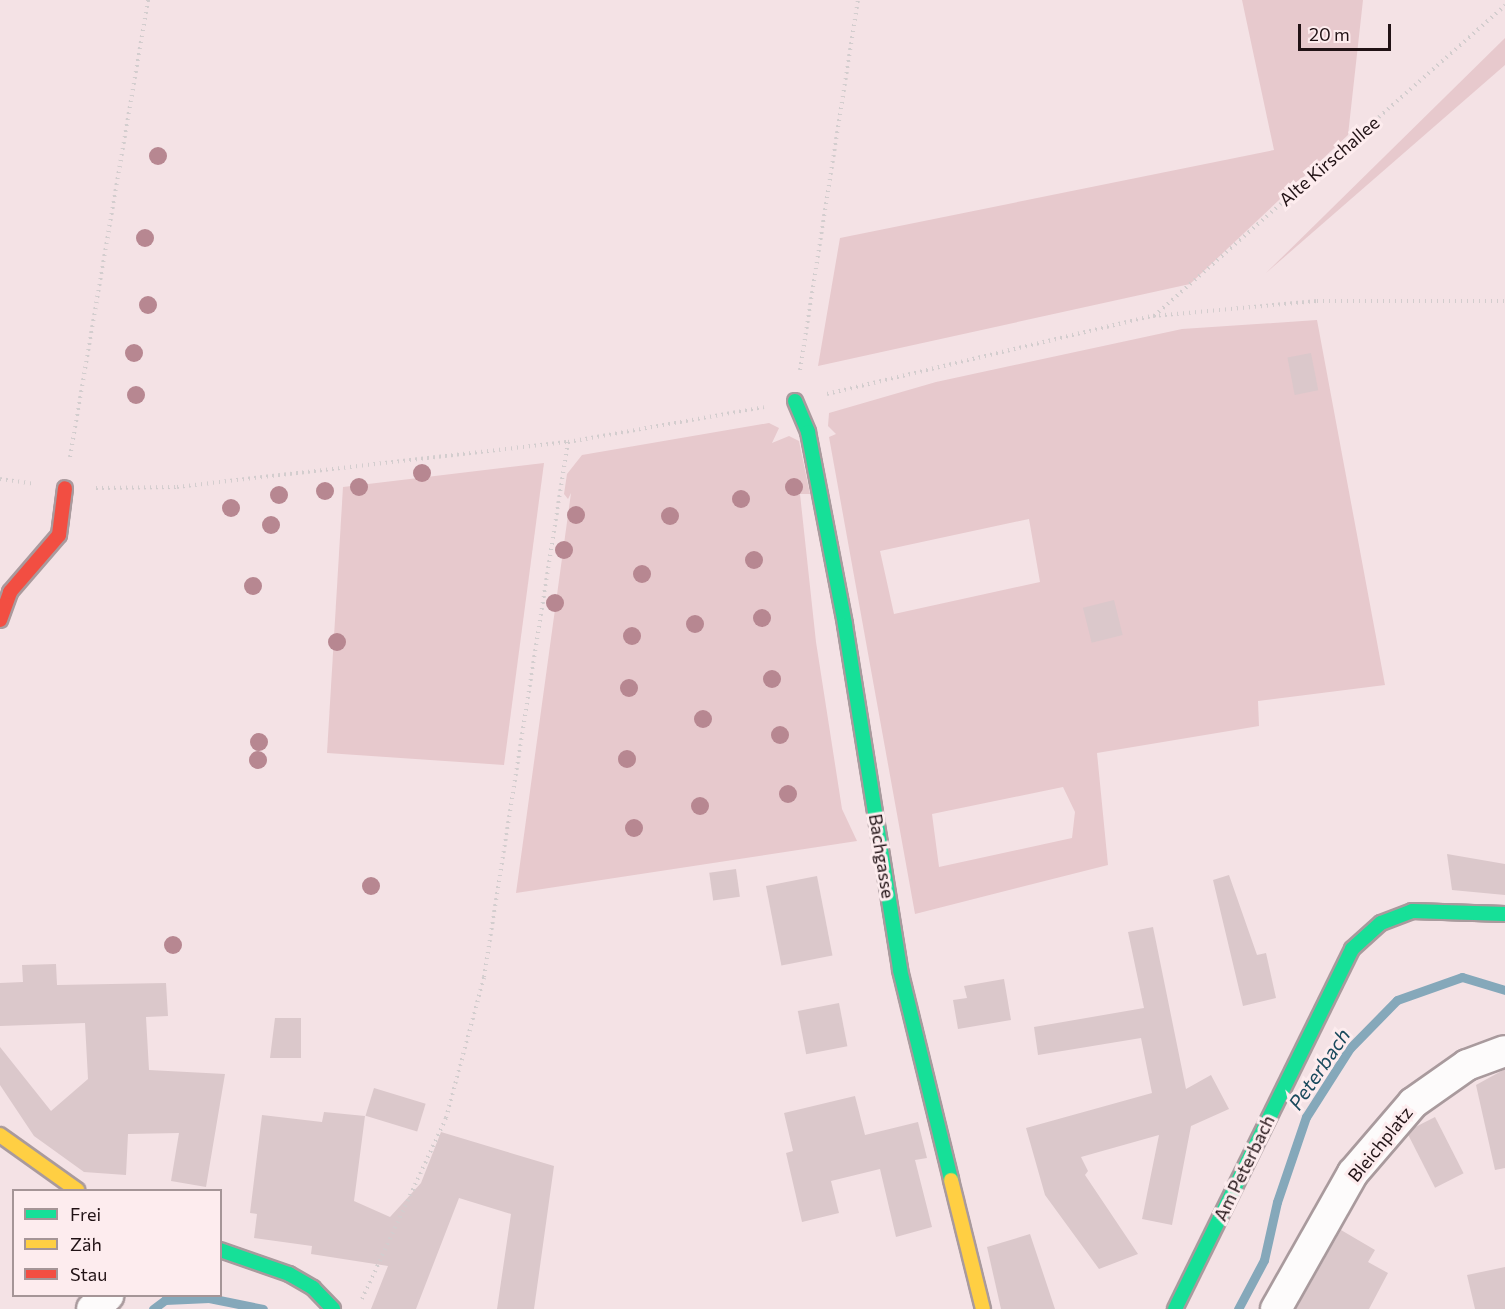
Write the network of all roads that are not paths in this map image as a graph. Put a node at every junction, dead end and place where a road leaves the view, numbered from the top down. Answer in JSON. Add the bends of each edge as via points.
{"nodes":[{"id":1,"x":795,"y":401,"type":"road end"},
{"id":2,"x":65,"y":488,"type":"road end"},
{"id":3,"x":0,"y":620,"type":"edge"},
{"id":4,"x":1505,"y":914,"type":"edge"},
{"id":5,"x":1505,"y":1051,"type":"edge"},
{"id":6,"x":0,"y":1135,"type":"edge"},
{"id":7,"x":74,"y":1189,"type":"edge"},
{"id":8,"x":222,"y":1251,"type":"edge"},
{"id":9,"x":107,"y":1297,"type":"edge"},
{"id":10,"x":92,"y":1309,"type":"edge"},
{"id":11,"x":333,"y":1309,"type":"edge"},
{"id":12,"x":983,"y":1309,"type":"edge"},
{"id":13,"x":1175,"y":1309,"type":"edge"},
{"id":14,"x":1276,"y":1309,"type":"edge"}],
"edges":[{"from":1,"to":12,"type":"street","name":"Bachgasse","via":[[808,432],[845,625],[900,970]]},
{"from":2,"to":3,"type":"street","via":[[59,535],[10,592]]},
{"from":4,"to":13,"type":"street","name":"Am Peterbach","via":[[1412,911],[1381,923],[1352,949]]},
{"from":5,"to":14,"type":"street","name":"Bleichplatz","via":[[1467,1065],[1413,1103],[1353,1173]]},
{"from":6,"to":7,"type":"street"},
{"from":8,"to":11,"type":"street","via":[[289,1274],[313,1288]]},
{"from":9,"to":10,"type":"street"}]}
